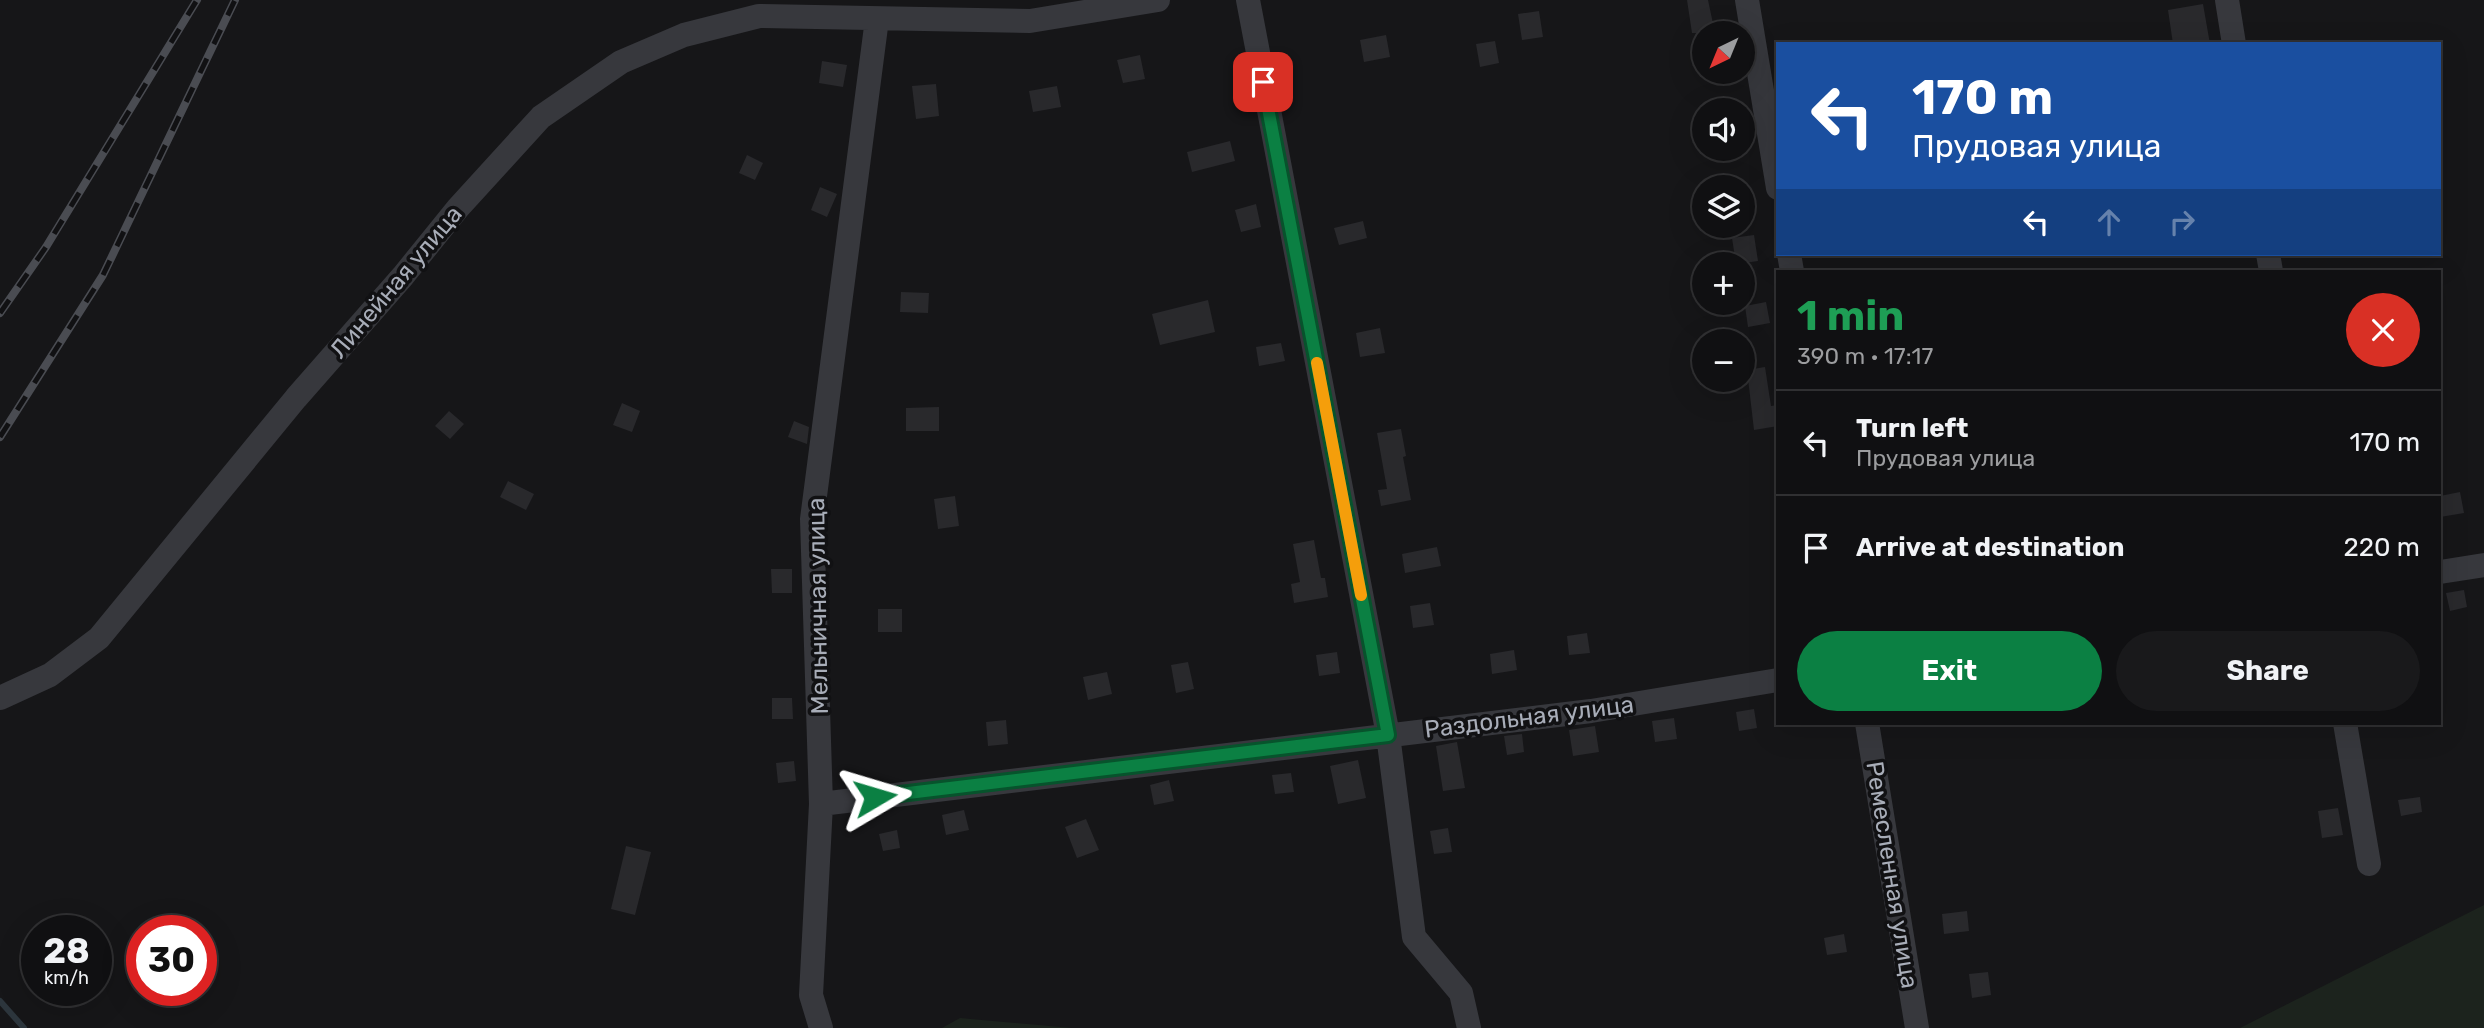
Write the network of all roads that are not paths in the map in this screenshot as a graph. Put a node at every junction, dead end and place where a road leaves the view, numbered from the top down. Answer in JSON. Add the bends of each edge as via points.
{"nodes":[{"id":1,"x":1158,"y":0,"type":"edge"},
{"id":2,"x":1248,"y":0,"type":"edge"},
{"id":3,"x":1747,"y":0,"type":"edge"},
{"id":4,"x":2227,"y":0,"type":"edge"},
{"id":5,"x":877,"y":19,"type":"junction"},
{"id":6,"x":2234,"y":42,"type":"edge"},
{"id":7,"x":1776,"y":176,"type":"edge"},
{"id":8,"x":2484,"y":565,"type":"edge"},
{"id":9,"x":2441,"y":572,"type":"edge"},
{"id":10,"x":1776,"y":680,"type":"edge"},
{"id":11,"x":0,"y":698,"type":"edge"},
{"id":12,"x":1867,"y":725,"type":"edge"},
{"id":13,"x":2345,"y":725,"type":"edge"},
{"id":14,"x":1388,"y":735,"type":"junction"},
{"id":15,"x":821,"y":804,"type":"junction"},
{"id":16,"x":2369,"y":864,"type":"dead end"},
{"id":17,"x":821,"y":1028,"type":"edge"},
{"id":18,"x":1469,"y":1028,"type":"edge"},
{"id":19,"x":1917,"y":1028,"type":"edge"}],
"edges":[{"from":1,"to":5,"type":"street","name":"Линейная улица","via":[[1030,21]]},
{"from":2,"to":14,"type":"street"},
{"from":3,"to":7,"type":"street"},
{"from":4,"to":6,"type":"street"},
{"from":5,"to":11,"type":"street","name":"Линейная улица","via":[[759,16],[684,35],[621,62],[541,117],[296,398],[99,638],[50,675]]},
{"from":5,"to":15,"type":"street","name":"Мельничная улица","via":[[812,519]]},
{"from":8,"to":9,"type":"street"},
{"from":10,"to":14,"type":"street","name":"Раздольная улица","via":[[1591,711]]},
{"from":12,"to":19,"type":"street","name":"Ремесленная улица"},
{"from":13,"to":16,"type":"street"},
{"from":14,"to":15,"type":"street","name":"Раздольная улица"},
{"from":14,"to":18,"type":"street","via":[[1414,937],[1461,993]]},
{"from":15,"to":17,"type":"street","name":"Мельничная улица","via":[[811,995]]}]}
